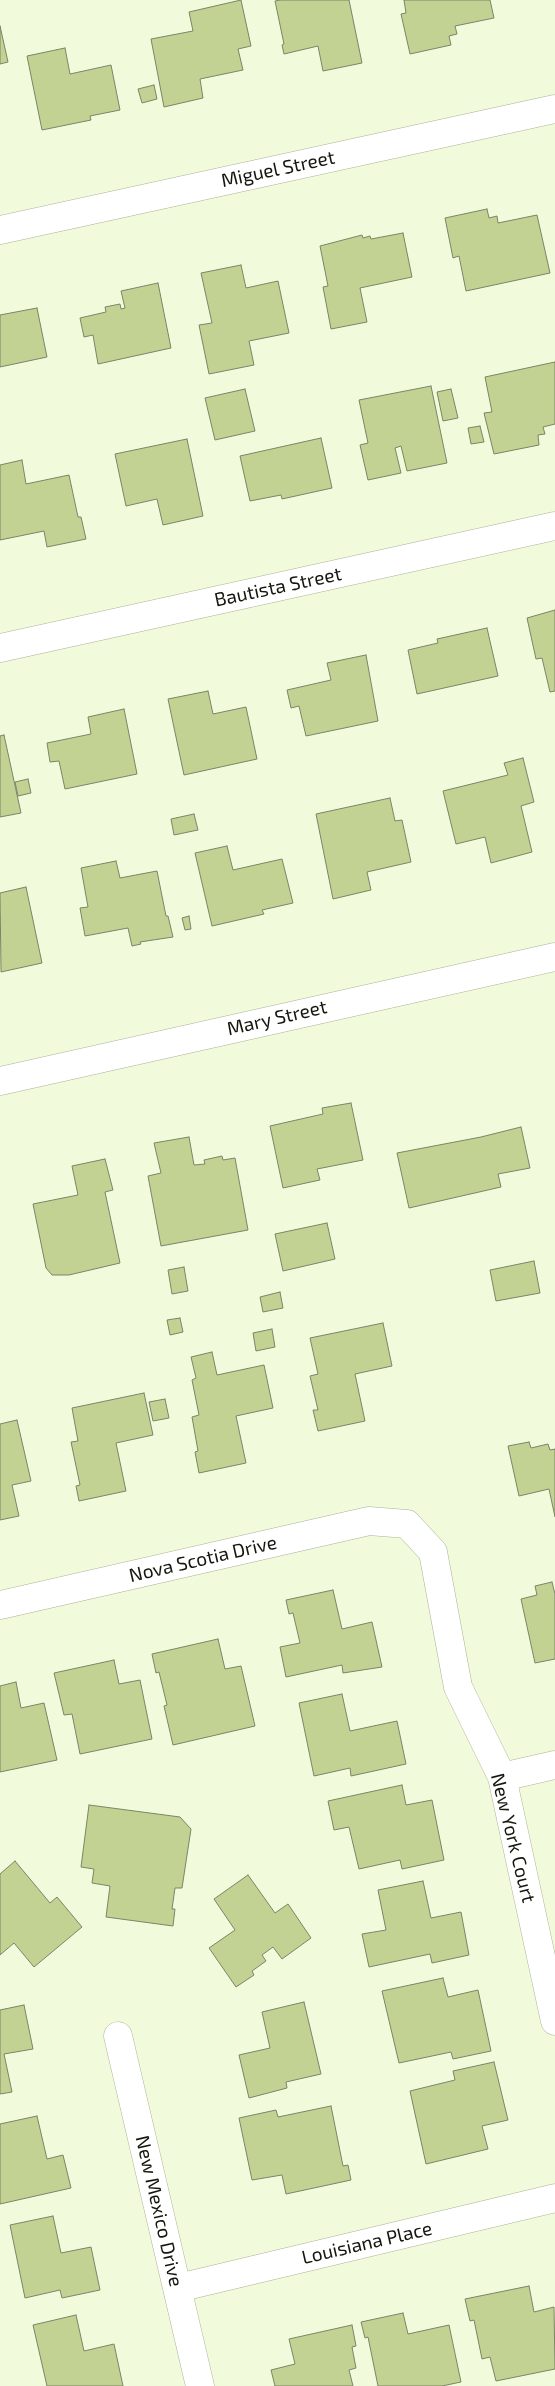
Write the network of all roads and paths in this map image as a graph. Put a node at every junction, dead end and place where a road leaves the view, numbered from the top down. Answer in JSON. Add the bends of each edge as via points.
{"nodes":[{"id":1,"x":555,"y":109,"type":"edge"},
{"id":2,"x":0,"y":230,"type":"edge"},
{"id":3,"x":555,"y":526,"type":"edge"},
{"id":4,"x":0,"y":648,"type":"edge"},
{"id":5,"x":555,"y":956,"type":"edge"},
{"id":6,"x":0,"y":1080,"type":"edge"},
{"id":7,"x":407,"y":1524,"type":"joint"},
{"id":8,"x":0,"y":1605,"type":"edge"},
{"id":9,"x":555,"y":1765,"type":"edge"},
{"id":10,"x":502,"y":1777,"type":"junction"},
{"id":11,"x":555,"y":2021,"type":"edge"},
{"id":12,"x":118,"y":2036,"type":"dead end"},
{"id":13,"x":555,"y":2198,"type":"edge"},
{"id":14,"x":178,"y":2288,"type":"junction"},
{"id":15,"x":200,"y":2386,"type":"edge"}],
"edges":[{"from":1,"to":2,"type":"street","name":"Miguel Street"},
{"from":3,"to":4,"type":"street","name":"Bautista Street"},
{"from":5,"to":6,"type":"street","name":"Mary Street"},
{"from":7,"to":8,"type":"street","name":"Nova Scotia Drive","via":[[369,1521]]},
{"from":7,"to":10,"type":"street","name":"New York Court","via":[[433,1552],[458,1687]]},
{"from":9,"to":10,"type":"street"},
{"from":10,"to":11,"type":"street","name":"New York Court"},
{"from":12,"to":14,"type":"street","name":"New Mexico Drive"},
{"from":13,"to":14,"type":"street","name":"Louisiana Place"},
{"from":14,"to":15,"type":"street","name":"New Mexico Drive"}]}
